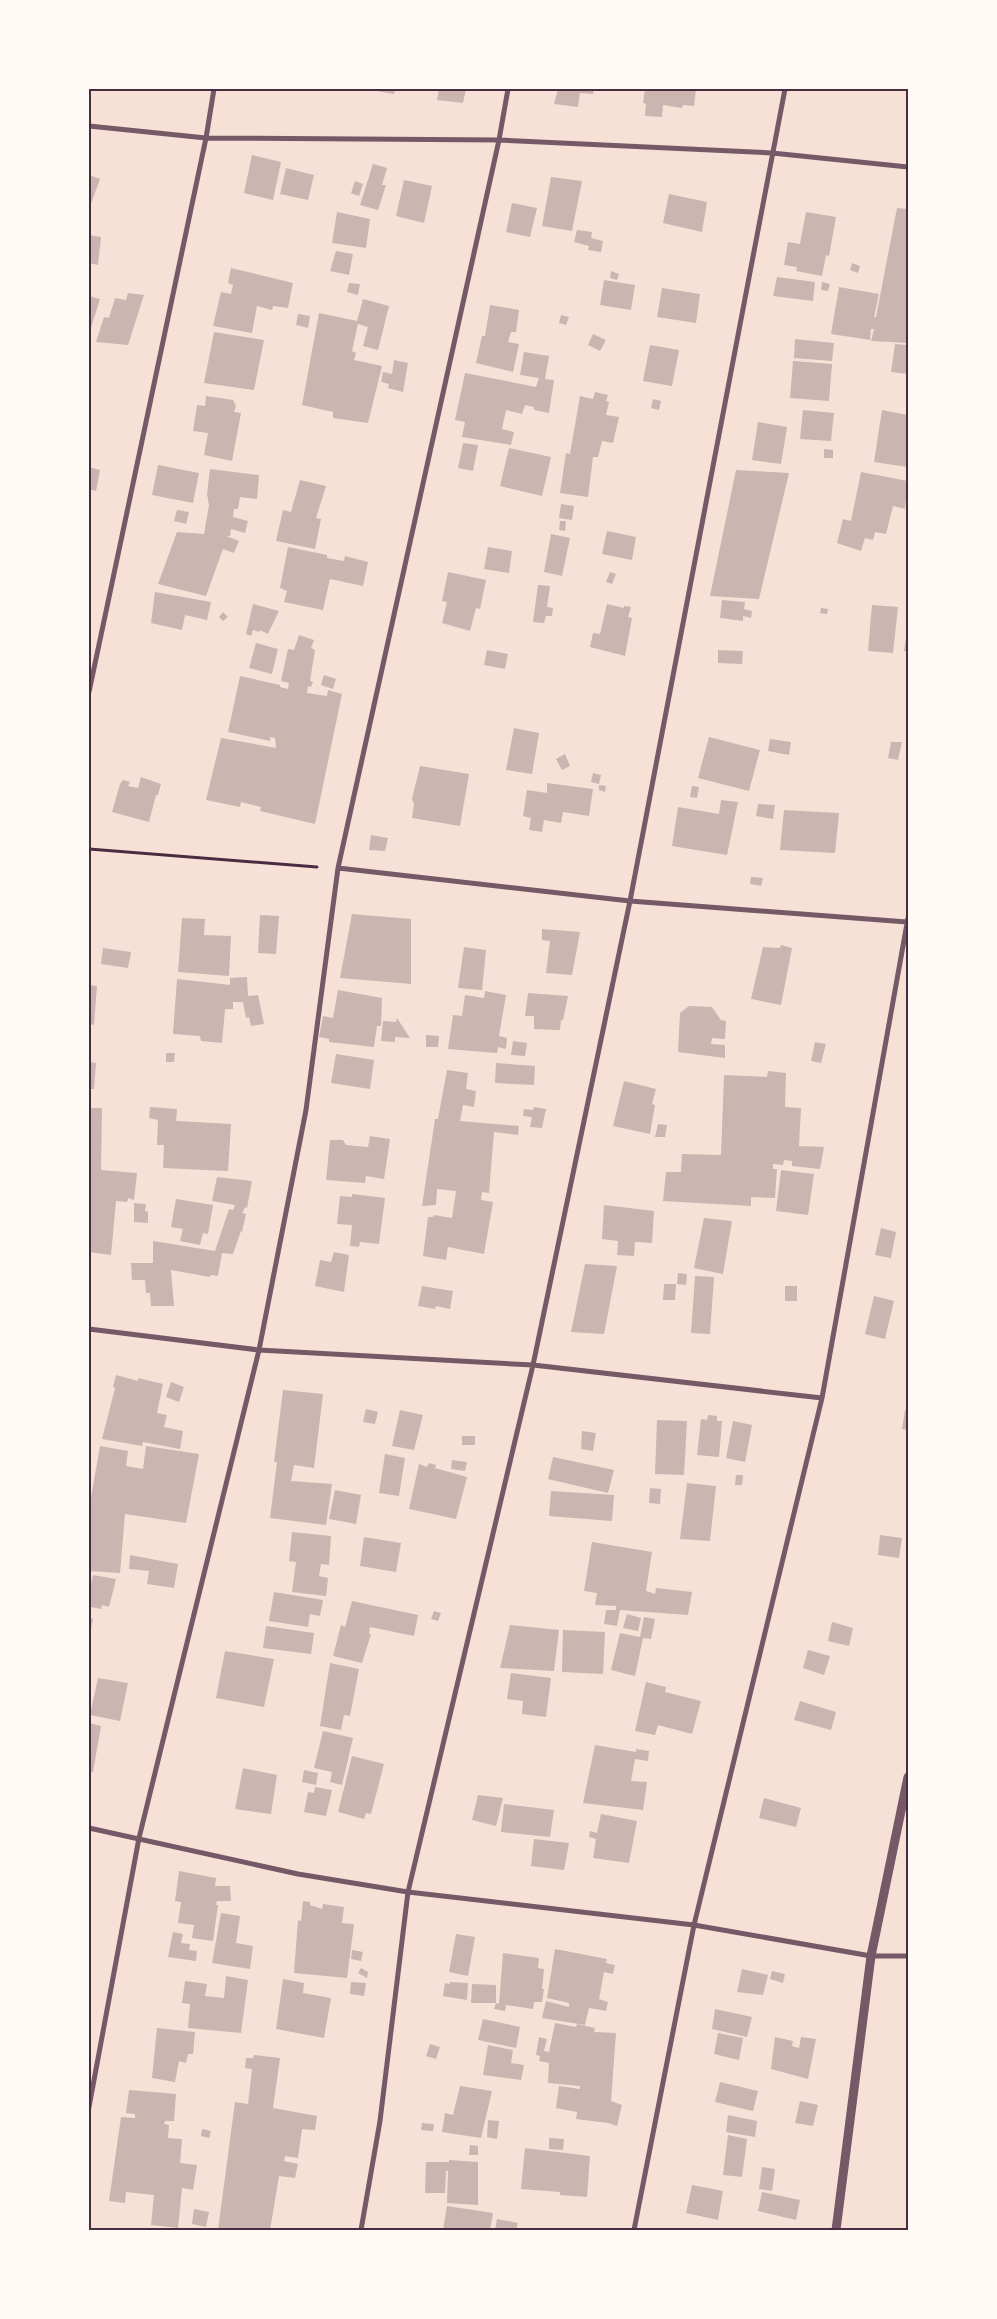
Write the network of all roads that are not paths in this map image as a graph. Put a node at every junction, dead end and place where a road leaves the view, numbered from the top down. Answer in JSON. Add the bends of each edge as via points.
{"nodes":[{"id":1,"x":214,"y":89,"type":"edge"},
{"id":2,"x":508,"y":89,"type":"edge"},
{"id":3,"x":785,"y":89,"type":"edge"},
{"id":4,"x":89,"y":126,"type":"edge"},
{"id":5,"x":206,"y":138,"type":"junction"},
{"id":6,"x":499,"y":140,"type":"junction"},
{"id":7,"x":772,"y":153,"type":"junction"},
{"id":8,"x":908,"y":168,"type":"edge"},
{"id":9,"x":89,"y":692,"type":"edge"},
{"id":10,"x":338,"y":868,"type":"junction"},
{"id":11,"x":630,"y":901,"type":"junction"},
{"id":12,"x":908,"y":920,"type":"edge"},
{"id":13,"x":902,"y":960,"type":"junction"},
{"id":14,"x":908,"y":962,"type":"edge"},
{"id":15,"x":89,"y":1329,"type":"edge"},
{"id":16,"x":259,"y":1350,"type":"junction"},
{"id":17,"x":533,"y":1365,"type":"junction"},
{"id":18,"x":822,"y":1398,"type":"junction"},
{"id":19,"x":908,"y":1777,"type":"edge"},
{"id":20,"x":89,"y":1828,"type":"edge"},
{"id":21,"x":139,"y":1838,"type":"junction"},
{"id":22,"x":408,"y":1892,"type":"junction"},
{"id":23,"x":694,"y":1925,"type":"junction"},
{"id":24,"x":872,"y":1956,"type":"junction"},
{"id":25,"x":908,"y":1956,"type":"edge"},
{"id":26,"x":89,"y":2108,"type":"edge"},
{"id":27,"x":361,"y":2230,"type":"edge"},
{"id":28,"x":634,"y":2230,"type":"edge"},
{"id":29,"x":836,"y":2230,"type":"edge"}],
"edges":[{"from":1,"to":5,"type":"street"},
{"from":2,"to":6,"type":"street"},
{"from":3,"to":7,"type":"street"},
{"from":4,"to":5,"type":"street"},
{"from":5,"to":6,"type":"street"},
{"from":5,"to":9,"type":"street"},
{"from":6,"to":7,"type":"street"},
{"from":6,"to":10,"type":"street"},
{"from":7,"to":8,"type":"street"},
{"from":7,"to":11,"type":"street"},
{"from":10,"to":11,"type":"street"},
{"from":10,"to":16,"type":"street","via":[[306,1110]]},
{"from":11,"to":12,"type":"street"},
{"from":11,"to":17,"type":"street"},
{"from":12,"to":13,"type":"street"},
{"from":13,"to":14,"type":"street"},
{"from":13,"to":18,"type":"street"},
{"from":15,"to":16,"type":"street"},
{"from":16,"to":17,"type":"street"},
{"from":16,"to":21,"type":"street"},
{"from":17,"to":18,"type":"street"},
{"from":17,"to":22,"type":"street"},
{"from":18,"to":23,"type":"street"},
{"from":19,"to":24,"type":"street"},
{"from":20,"to":21,"type":"street"},
{"from":21,"to":22,"type":"street","via":[[298,1874]]},
{"from":21,"to":26,"type":"street"},
{"from":22,"to":23,"type":"street"},
{"from":22,"to":27,"type":"street","via":[[380,2121]]},
{"from":23,"to":24,"type":"street"},
{"from":23,"to":28,"type":"street"},
{"from":24,"to":25,"type":"street"},
{"from":24,"to":29,"type":"street"}]}
